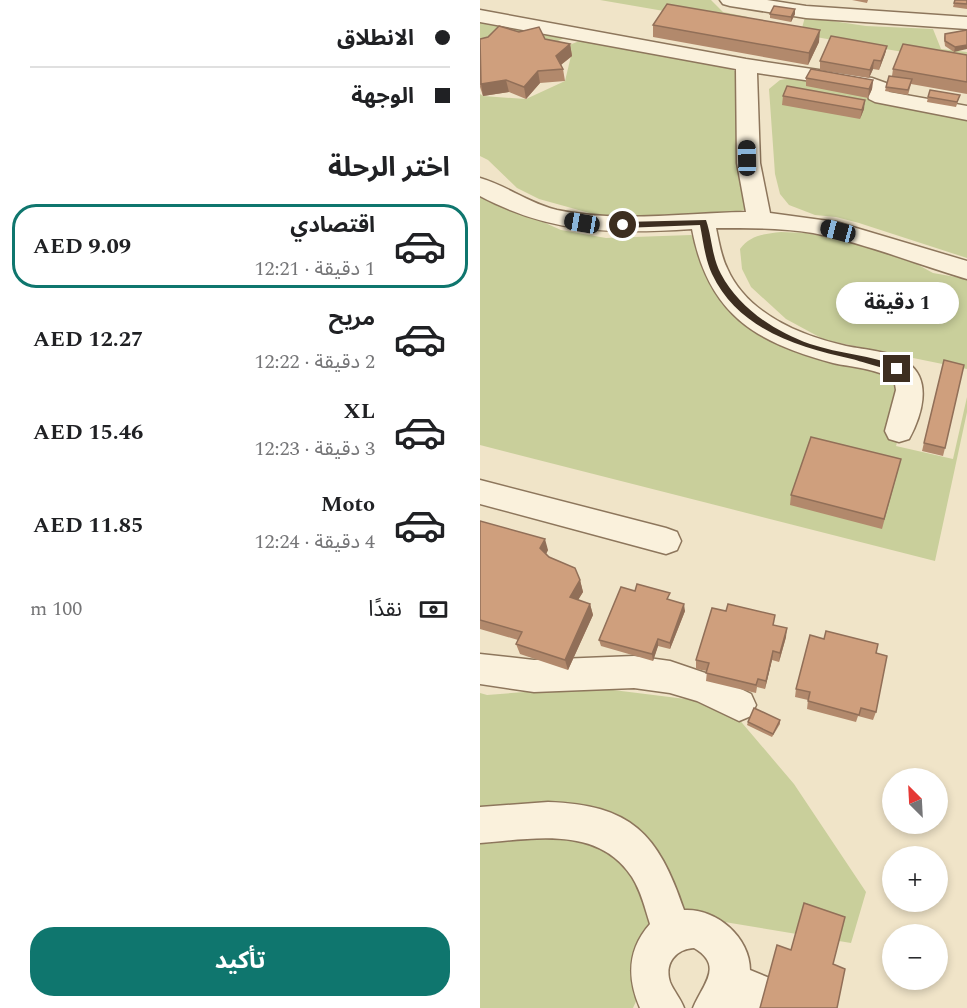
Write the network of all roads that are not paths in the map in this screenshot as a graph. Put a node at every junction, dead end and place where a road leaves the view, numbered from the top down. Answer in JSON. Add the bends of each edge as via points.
{"nodes":[{"id":1,"x":730,"y":0,"type":"edge"},
{"id":2,"x":948,"y":0,"type":"edge"},
{"id":3,"x":793,"y":5,"type":"edge"},
{"id":4,"x":480,"y":16,"type":"edge"},
{"id":5,"x":941,"y":21,"type":"junction"},
{"id":6,"x":967,"y":23,"type":"edge"},
{"id":7,"x":746,"y":65,"type":"junction"},
{"id":8,"x":802,"y":74,"type":"junction"},
{"id":9,"x":837,"y":99,"type":"edge"},
{"id":10,"x":967,"y":113,"type":"edge"},
{"id":11,"x":480,"y":186,"type":"edge"},
{"id":12,"x":760,"y":220,"type":"junction"},
{"id":13,"x":703,"y":222,"type":"junction"},
{"id":14,"x":967,"y":270,"type":"edge"},
{"id":15,"x":899,"y":431,"type":"dead end"},
{"id":16,"x":480,"y":492,"type":"edge"},
{"id":17,"x":666,"y":541,"type":"dead end"},
{"id":18,"x":480,"y":669,"type":"edge"},
{"id":19,"x":738,"y":705,"type":"dead end"},
{"id":20,"x":480,"y":825,"type":"edge"},
{"id":21,"x":672,"y":932,"type":"junction"},
{"id":22,"x":735,"y":995,"type":"edge"},
{"id":23,"x":664,"y":1008,"type":"edge"}],
"edges":[{"from":1,"to":3,"type":"street"},
{"from":2,"to":5,"type":"street"},
{"from":3,"to":5,"type":"street"},
{"from":4,"to":7,"type":"street"},
{"from":5,"to":6,"type":"street"},
{"from":7,"to":8,"type":"street"},
{"from":7,"to":12,"type":"street","via":[[747,158]]},
{"from":8,"to":9,"type":"street","via":[[798,91]]},
{"from":8,"to":10,"type":"street","via":[[872,84],[883,97]]},
{"from":11,"to":13,"type":"street","via":[[510,204],[582,223]]},
{"from":12,"to":13,"type":"street"},
{"from":12,"to":14,"type":"street","via":[[823,227]]},
{"from":13,"to":15,"type":"street","via":[[716,273],[736,302],[751,315],[809,346],[882,363],[897,369],[908,380],[910,392]]},
{"from":16,"to":17,"type":"street"},
{"from":18,"to":19,"type":"street","via":[[534,676],[634,672],[670,677],[705,688]]},
{"from":20,"to":21,"type":"street","via":[[576,821],[621,837],[644,861]]},
{"from":21,"to":22,"type":"street","via":[[697,928],[715,937],[727,954]]},
{"from":21,"to":23,"type":"street","via":[[653,952],[649,967],[654,996]]}]}
